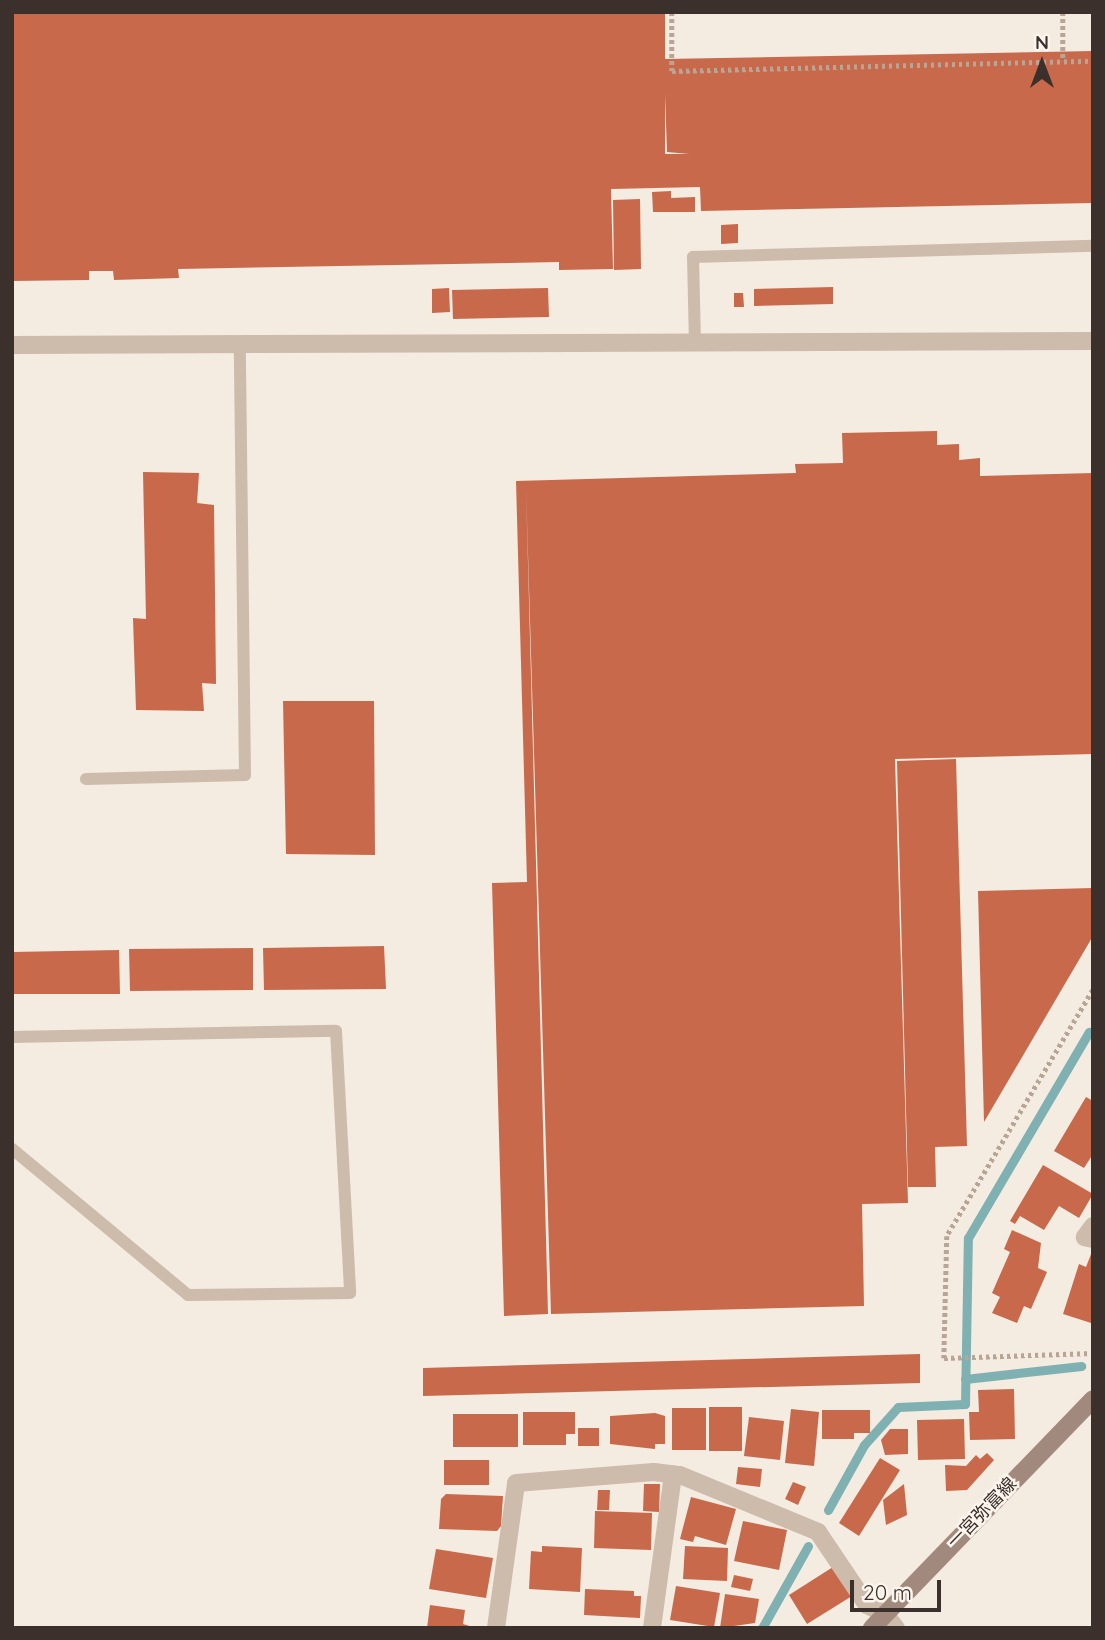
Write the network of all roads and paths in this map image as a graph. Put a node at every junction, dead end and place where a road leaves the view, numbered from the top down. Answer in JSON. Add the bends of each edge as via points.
{"nodes":[{"id":1,"x":673,"y":12,"type":"edge"},
{"id":2,"x":1063,"y":12,"type":"edge"},
{"id":3,"x":1063,"y":61,"type":"junction"},
{"id":4,"x":1093,"y":61,"type":"edge"},
{"id":5,"x":1093,"y":246,"type":"edge"},
{"id":6,"x":1093,"y":341,"type":"edge"},
{"id":7,"x":695,"y":344,"type":"junction"},
{"id":8,"x":12,"y":345,"type":"edge"},
{"id":9,"x":240,"y":345,"type":"junction"},
{"id":10,"x":86,"y":779,"type":"dead end"},
{"id":11,"x":1093,"y":990,"type":"edge"},
{"id":12,"x":12,"y":1037,"type":"edge"},
{"id":13,"x":12,"y":1149,"type":"edge"},
{"id":14,"x":1093,"y":1226,"type":"edge"},
{"id":15,"x":1093,"y":1239,"type":"edge"},
{"id":16,"x":1093,"y":1353,"type":"edge"},
{"id":17,"x":1093,"y":1399,"type":"edge"},
{"id":18,"x":673,"y":1474,"type":"junction"},
{"id":19,"x":890,"y":1621,"type":"edge"},
{"id":20,"x":496,"y":1628,"type":"edge"},
{"id":21,"x":652,"y":1628,"type":"edge"},
{"id":22,"x":872,"y":1628,"type":"edge"}],
"edges":[{"from":1,"to":3,"type":"path","via":[[673,71]]},
{"from":2,"to":3,"type":"path"},
{"from":3,"to":4,"type":"path"},
{"from":5,"to":7,"type":"lane","via":[[693,257]]},
{"from":6,"to":7,"type":"street"},
{"from":7,"to":9,"type":"street"},
{"from":8,"to":9,"type":"street"},
{"from":9,"to":10,"type":"lane","via":[[245,775]]},
{"from":11,"to":16,"type":"path","via":[[947,1236],[944,1358]]},
{"from":12,"to":13,"type":"lane","via":[[336,1031],[350,1293],[188,1294]]},
{"from":14,"to":15,"type":"street","via":[[1085,1237]]},
{"from":17,"to":19,"type":"main road","name":"一宮弥富線"},
{"from":18,"to":19,"type":"street","via":[[818,1532],[867,1605]]},
{"from":18,"to":20,"type":"street","via":[[516,1483]]},
{"from":18,"to":21,"type":"street"},
{"from":19,"to":22,"type":"main road","name":"一宮弥富線"}]}
